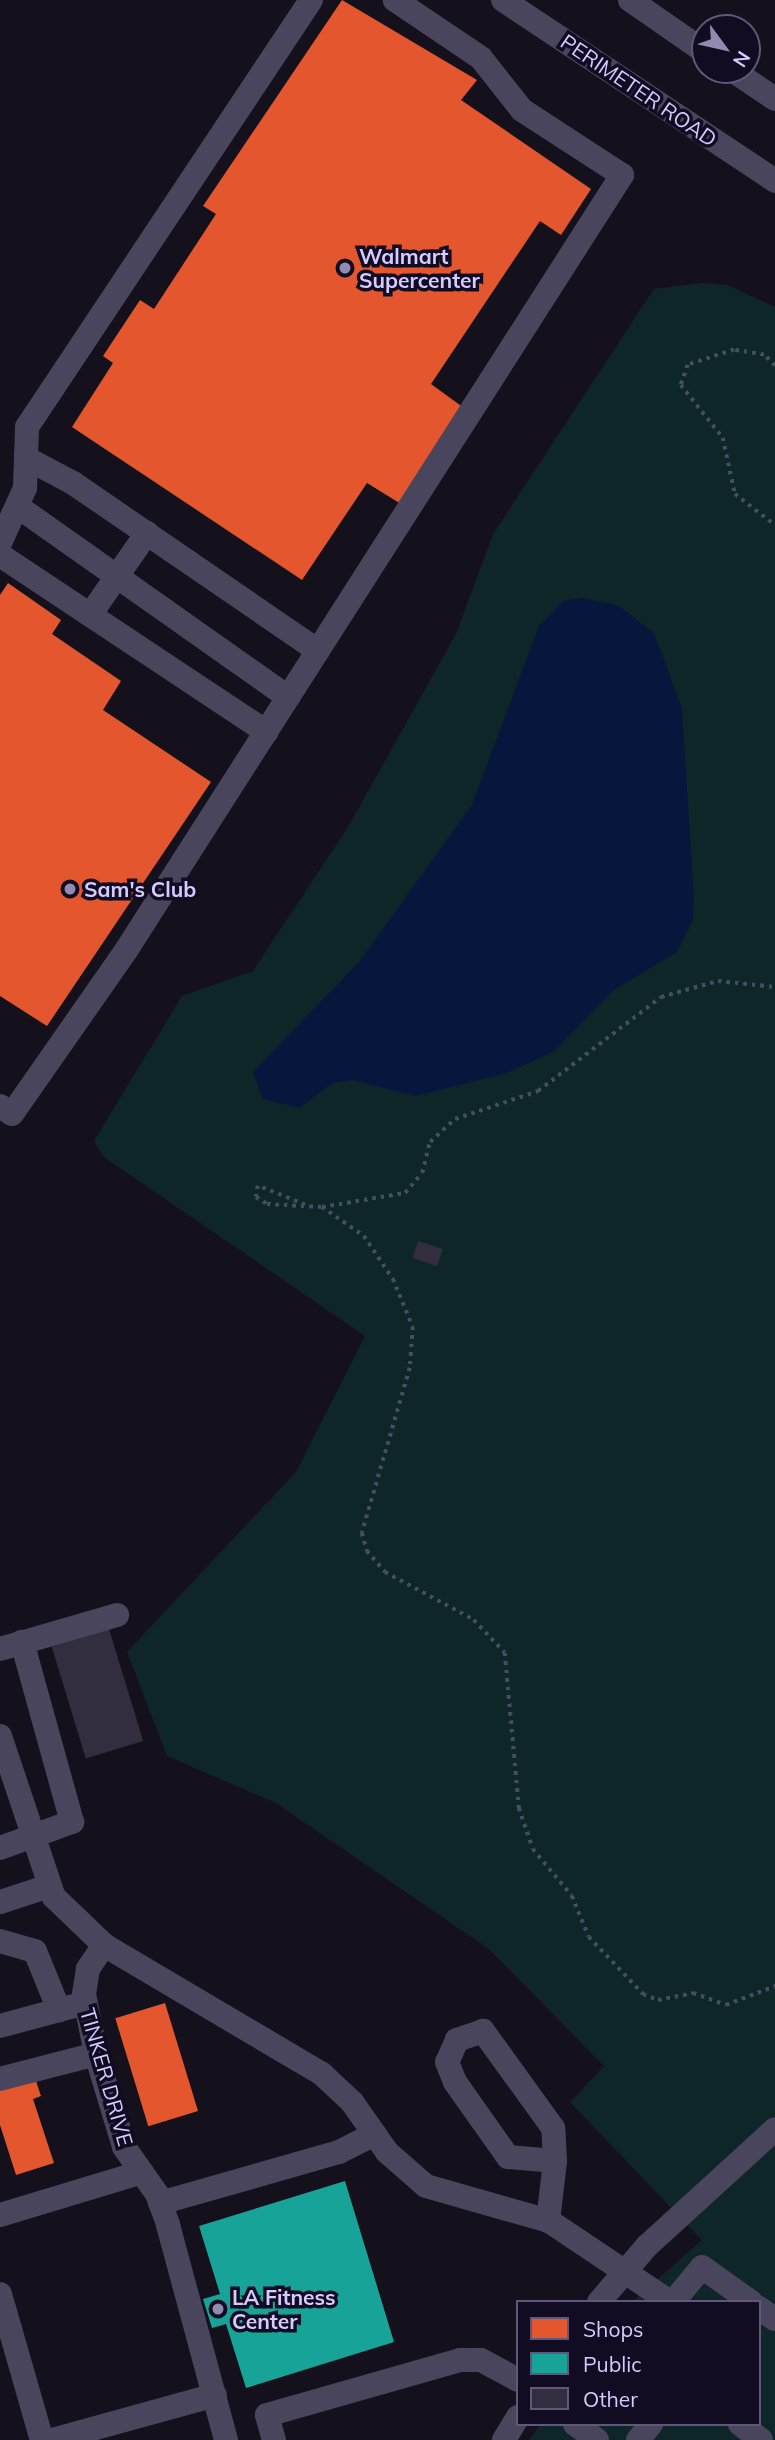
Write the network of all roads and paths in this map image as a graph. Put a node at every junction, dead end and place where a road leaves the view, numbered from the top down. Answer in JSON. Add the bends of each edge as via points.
{"nodes":[{"id":1,"x":311,"y":0,"type":"edge"},
{"id":2,"x":395,"y":0,"type":"edge"},
{"id":3,"x":503,"y":0,"type":"edge"},
{"id":4,"x":630,"y":0,"type":"edge"},
{"id":5,"x":691,"y":42,"type":"edge"},
{"id":6,"x":753,"y":84,"type":"edge"},
{"id":7,"x":775,"y":99,"type":"edge"},
{"id":8,"x":775,"y":181,"type":"edge"},
{"id":9,"x":775,"y":366,"type":"edge"},
{"id":10,"x":26,"y":458,"type":"junction"},
{"id":11,"x":17,"y":506,"type":"junction"},
{"id":12,"x":775,"y":525,"type":"edge"},
{"id":13,"x":147,"y":533,"type":"junction"},
{"id":14,"x":0,"y":543,"type":"edge"},
{"id":15,"x":0,"y":555,"type":"edge"},
{"id":16,"x":115,"y":575,"type":"junction"},
{"id":17,"x":90,"y":615,"type":"junction"},
{"id":18,"x":318,"y":651,"type":"junction"},
{"id":19,"x":288,"y":697,"type":"junction"},
{"id":20,"x":266,"y":732,"type":"junction"},
{"id":21,"x":775,"y":987,"type":"edge"},
{"id":22,"x":0,"y":1106,"type":"edge"},
{"id":23,"x":305,"y":1205,"type":"junction"},
{"id":24,"x":322,"y":1207,"type":"junction"},
{"id":25,"x":117,"y":1615,"type":"dead end"},
{"id":26,"x":11,"y":1646,"type":"edge"},
{"id":27,"x":0,"y":1736,"type":"edge"},
{"id":28,"x":33,"y":1838,"type":"junction"},
{"id":29,"x":0,"y":1848,"type":"edge"},
{"id":30,"x":49,"y":1886,"type":"junction"},
{"id":31,"x":0,"y":1902,"type":"edge"},
{"id":32,"x":0,"y":1941,"type":"edge"},
{"id":33,"x":104,"y":1945,"type":"junction"},
{"id":34,"x":0,"y":1948,"type":"edge"},
{"id":35,"x":775,"y":1986,"type":"edge"},
{"id":36,"x":85,"y":2003,"type":"junction"},
{"id":37,"x":55,"y":2011,"type":"junction"},
{"id":38,"x":0,"y":2026,"type":"edge"},
{"id":39,"x":96,"y":2053,"type":"junction"},
{"id":40,"x":0,"y":2080,"type":"edge"},
{"id":41,"x":775,"y":2129,"type":"edge"},
{"id":42,"x":375,"y":2134,"type":"junction"},
{"id":43,"x":555,"y":2161,"type":"junction"},
{"id":44,"x":142,"y":2172,"type":"junction"},
{"id":45,"x":160,"y":2203,"type":"junction"},
{"id":46,"x":0,"y":2215,"type":"edge"},
{"id":47,"x":548,"y":2221,"type":"junction"},
{"id":48,"x":622,"y":2271,"type":"junction"},
{"id":49,"x":0,"y":2294,"type":"edge"},
{"id":50,"x":600,"y":2300,"type":"edge"},
{"id":51,"x":668,"y":2300,"type":"edge"},
{"id":52,"x":673,"y":2300,"type":"edge"},
{"id":53,"x":748,"y":2300,"type":"edge"},
{"id":54,"x":516,"y":2379,"type":"edge"},
{"id":55,"x":215,"y":2395,"type":"junction"},
{"id":56,"x":516,"y":2420,"type":"edge"},
{"id":57,"x":775,"y":2424,"type":"edge"},
{"id":58,"x":578,"y":2426,"type":"edge"},
{"id":59,"x":743,"y":2426,"type":"edge"},
{"id":60,"x":120,"y":2431,"type":"edge"},
{"id":61,"x":42,"y":2440,"type":"edge"},
{"id":62,"x":52,"y":2440,"type":"edge"},
{"id":63,"x":226,"y":2440,"type":"edge"},
{"id":64,"x":274,"y":2440,"type":"edge"},
{"id":65,"x":504,"y":2440,"type":"edge"},
{"id":66,"x":597,"y":2440,"type":"edge"},
{"id":67,"x":762,"y":2440,"type":"edge"}],
"edges":[{"from":1,"to":10,"type":"street","via":[[27,427]]},
{"from":2,"to":18,"type":"street","via":[[481,58],[522,110],[622,175]]},
{"from":3,"to":8,"type":"street","name":"PERIMETER ROAD"},
{"from":4,"to":5,"type":"street"},
{"from":6,"to":7,"type":"street"},
{"from":9,"to":12,"type":"path","via":[[764,355],[734,350],[688,365],[681,385],[723,438],[735,494]]},
{"from":10,"to":11,"type":"street"},
{"from":10,"to":13,"type":"street"},
{"from":11,"to":14,"type":"street"},
{"from":11,"to":16,"type":"street"},
{"from":13,"to":16,"type":"street"},
{"from":13,"to":18,"type":"street"},
{"from":15,"to":17,"type":"street"},
{"from":16,"to":17,"type":"street"},
{"from":16,"to":19,"type":"street"},
{"from":17,"to":20,"type":"street"},
{"from":18,"to":19,"type":"street"},
{"from":19,"to":20,"type":"street"},
{"from":20,"to":22,"type":"street","via":[[12,1114]]},
{"from":21,"to":24,"type":"path","via":[[718,981],[661,997],[538,1091],[455,1119],[430,1142],[422,1173],[405,1193]]},
{"from":23,"to":23,"type":"path","via":[[267,1204],[256,1197],[258,1186]]},
{"from":23,"to":24,"type":"path"},
{"from":24,"to":35,"type":"path","via":[[380,1256],[413,1327],[410,1368],[364,1516],[367,1551],[385,1572],[474,1620],[505,1653],[519,1808],[533,1849],[572,1896],[589,1937],[643,1994],[658,2000],[693,1993],[726,2005]]},
{"from":25,"to":26,"type":"street"},
{"from":26,"to":28,"type":"street","via":[[72,1822]]},
{"from":27,"to":28,"type":"street"},
{"from":28,"to":29,"type":"street"},
{"from":28,"to":30,"type":"street"},
{"from":30,"to":31,"type":"street"},
{"from":30,"to":33,"type":"street"},
{"from":32,"to":37,"type":"street","via":[[35,1951]]},
{"from":33,"to":36,"type":"street","name":"TINKER DRIVE","via":[[88,1969]]},
{"from":33,"to":42,"type":"street","via":[[322,2074]]},
{"from":34,"to":37,"type":"street","via":[[35,1969]]},
{"from":36,"to":37,"type":"street"},
{"from":36,"to":39,"type":"street","name":"TINKER DRIVE"},
{"from":37,"to":38,"type":"street"},
{"from":39,"to":40,"type":"street"},
{"from":39,"to":44,"type":"street","name":"TINKER DRIVE","via":[[124,2147]]},
{"from":41,"to":48,"type":"street"},
{"from":42,"to":45,"type":"street","via":[[339,2152]]},
{"from":42,"to":47,"type":"street","via":[[426,2186]]},
{"from":43,"to":43,"type":"street","via":[[553,2129],[494,2042],[483,2031],[457,2040],[447,2062],[455,2082],[508,2157]]},
{"from":43,"to":47,"type":"street"},
{"from":44,"to":45,"type":"street","name":"TINKER DRIVE"},
{"from":44,"to":46,"type":"street"},
{"from":45,"to":55,"type":"street","name":"TINKER DRIVE"},
{"from":47,"to":48,"type":"street"},
{"from":48,"to":50,"type":"street"},
{"from":48,"to":51,"type":"street"},
{"from":49,"to":61,"type":"street"},
{"from":52,"to":53,"type":"street","via":[[702,2267]]},
{"from":54,"to":64,"type":"street","via":[[481,2360],[460,2360],[267,2415]]},
{"from":55,"to":60,"type":"street"},
{"from":55,"to":63,"type":"street","name":"TINKER DRIVE"},
{"from":56,"to":65,"type":"street"},
{"from":57,"to":67,"type":"street"},
{"from":58,"to":66,"type":"street"},
{"from":59,"to":67,"type":"street"},
{"from":60,"to":62,"type":"street"}]}
